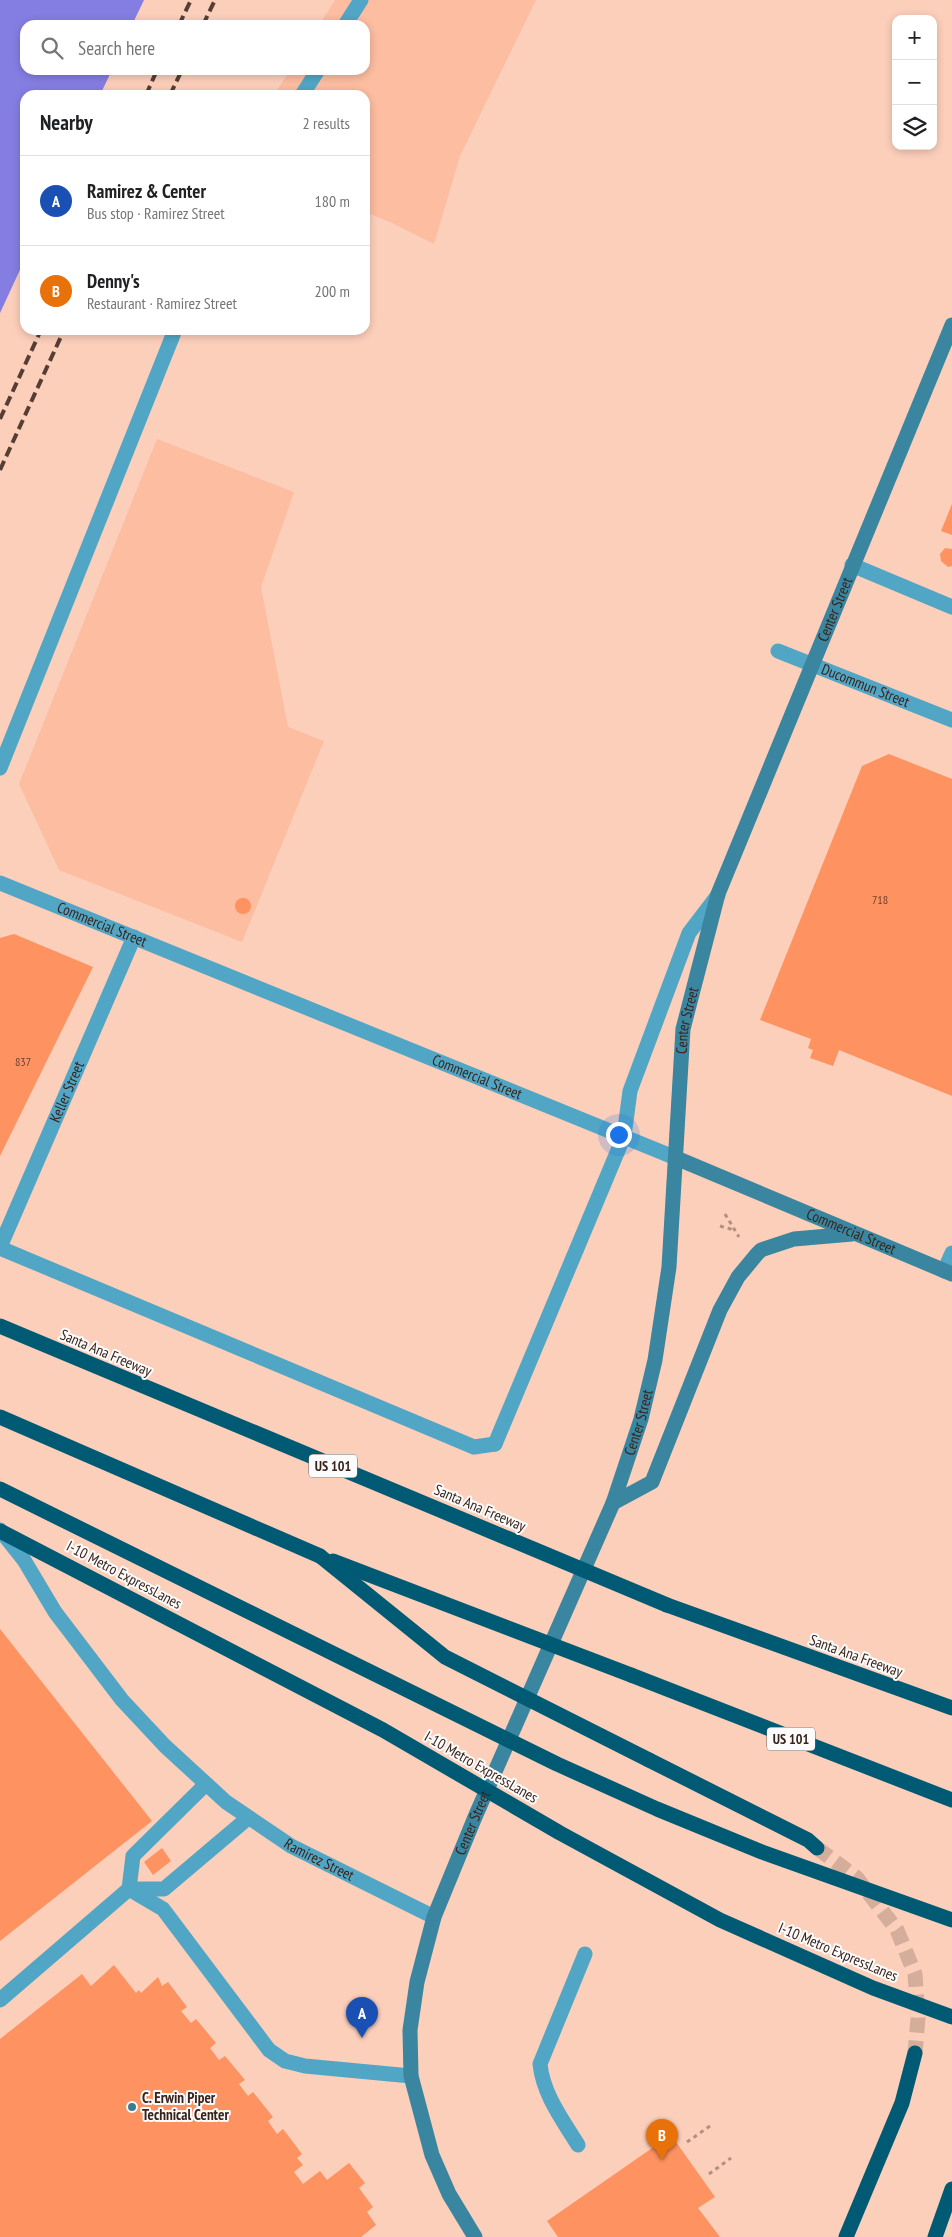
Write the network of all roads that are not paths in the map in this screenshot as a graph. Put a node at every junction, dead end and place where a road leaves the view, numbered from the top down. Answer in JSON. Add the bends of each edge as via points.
{"nodes":[{"id":1,"x":361,"y":0,"type":"edge"},
{"id":2,"x":348,"y":20,"type":"edge"},
{"id":3,"x":315,"y":75,"type":"edge"},
{"id":4,"x":305,"y":90,"type":"edge"},
{"id":5,"x":952,"y":324,"type":"edge"},
{"id":6,"x":173,"y":335,"type":"edge"},
{"id":7,"x":852,"y":565,"type":"junction"},
{"id":8,"x":952,"y":607,"type":"edge"},
{"id":9,"x":778,"y":651,"type":"dead end"},
{"id":10,"x":813,"y":665,"type":"junction"},
{"id":11,"x":952,"y":720,"type":"edge"},
{"id":12,"x":0,"y":768,"type":"edge"},
{"id":13,"x":0,"y":883,"type":"edge"},
{"id":14,"x":718,"y":894,"type":"junction"},
{"id":15,"x":134,"y":937,"type":"junction"},
{"id":16,"x":624,"y":1136,"type":"junction"},
{"id":17,"x":676,"y":1158,"type":"junction"},
{"id":18,"x":852,"y":1234,"type":"junction"},
{"id":19,"x":0,"y":1247,"type":"edge"},
{"id":20,"x":952,"y":1253,"type":"edge"},
{"id":21,"x":948,"y":1273,"type":"edge"},
{"id":22,"x":0,"y":1326,"type":"edge"},
{"id":23,"x":0,"y":1417,"type":"edge"},
{"id":24,"x":0,"y":1489,"type":"edge"},
{"id":25,"x":613,"y":1504,"type":"junction"},
{"id":26,"x":0,"y":1530,"type":"edge"},
{"id":27,"x":320,"y":1556,"type":"junction"},
{"id":28,"x":926,"y":1700,"type":"junction"},
{"id":29,"x":952,"y":1700,"type":"edge"},
{"id":30,"x":952,"y":1708,"type":"edge"},
{"id":31,"x":206,"y":1784,"type":"junction"},
{"id":32,"x":952,"y":1800,"type":"edge"},
{"id":33,"x":248,"y":1818,"type":"junction"},
{"id":34,"x":817,"y":1848,"type":"tunnel mouth"},
{"id":35,"x":129,"y":1889,"type":"junction"},
{"id":36,"x":434,"y":1917,"type":"junction"},
{"id":37,"x":952,"y":1920,"type":"edge"},
{"id":38,"x":585,"y":1954,"type":"dead end"},
{"id":39,"x":0,"y":2000,"type":"edge"},
{"id":40,"x":952,"y":2017,"type":"edge"},
{"id":41,"x":915,"y":2053,"type":"tunnel mouth"},
{"id":42,"x":411,"y":2076,"type":"junction"},
{"id":43,"x":578,"y":2145,"type":"dead end"},
{"id":44,"x":952,"y":2189,"type":"edge"},
{"id":45,"x":475,"y":2237,"type":"edge"},
{"id":46,"x":846,"y":2237,"type":"edge"},
{"id":47,"x":935,"y":2237,"type":"edge"}],
"edges":[{"from":1,"to":2,"type":"street"},
{"from":3,"to":4,"type":"street"},
{"from":5,"to":7,"type":"main road","name":"Center Street"},
{"from":6,"to":12,"type":"street"},
{"from":7,"to":8,"type":"street"},
{"from":7,"to":10,"type":"main road","name":"Center Street"},
{"from":9,"to":10,"type":"street","name":"Ducommun Street"},
{"from":10,"to":11,"type":"street","name":"Ducommun Street"},
{"from":10,"to":14,"type":"main road","name":"Center Street"},
{"from":13,"to":15,"type":"street","name":"Commercial Street"},
{"from":14,"to":16,"type":"street","name":"Center Street","via":[[689,933],[630,1091]]},
{"from":14,"to":17,"type":"main road","name":"Center Street","via":[[683,1028]]},
{"from":15,"to":16,"type":"street","name":"Commercial Street"},
{"from":15,"to":19,"type":"street","name":"Keller Street"},
{"from":16,"to":17,"type":"street","name":"Commercial Street"},
{"from":16,"to":19,"type":"street","name":"Center Street","via":[[496,1444],[474,1447]]},
{"from":17,"to":18,"type":"main road","name":"Commercial Street"},
{"from":17,"to":25,"type":"main road","name":"Center Street","via":[[669,1267],[655,1360],[641,1419]]},
{"from":18,"to":21,"type":"main road","name":"Commercial Street"},
{"from":18,"to":25,"type":"main road","via":[[794,1239],[757,1254],[738,1277],[720,1310],[652,1482]]},
{"from":20,"to":21,"type":"street"},
{"from":22,"to":28,"type":"highway","name":"Santa Ana Freeway","number":"US 101","bridge":true,"via":[[667,1605]]},
{"from":23,"to":27,"type":"highway","number":"US 101"},
{"from":24,"to":37,"type":"highway","name":"I-10 Metro ExpressLanes","bridge":true,"via":[[557,1764],[762,1852]]},
{"from":25,"to":36,"type":"main road","name":"Center Street"},
{"from":26,"to":31,"type":"street","name":"Ramirez Street","via":[[24,1560],[55,1612],[122,1700]]},
{"from":26,"to":40,"type":"highway","name":"I-10 Metro ExpressLanes","bridge":true,"via":[[383,1730],[560,1834],[720,1920],[873,1988]]},
{"from":27,"to":32,"type":"highway","number":"US 101","bridge":true},
{"from":27,"to":34,"type":"highway","bridge":true,"via":[[445,1657],[808,1840]]},
{"from":28,"to":29,"type":"highway"},
{"from":28,"to":30,"type":"highway","name":"Santa Ana Freeway","number":"US 101"},
{"from":31,"to":33,"type":"street","name":"Ramirez Street"},
{"from":31,"to":35,"type":"street","via":[[133,1856]]},
{"from":33,"to":35,"type":"street","via":[[164,1889]]},
{"from":33,"to":36,"type":"street","name":"Ramirez Street","via":[[292,1846]]},
{"from":35,"to":39,"type":"street"},
{"from":35,"to":42,"type":"street","via":[[163,1909],[269,2050],[285,2061],[305,2066]]},
{"from":36,"to":42,"type":"main road","via":[[415,1992],[410,2030]]},
{"from":38,"to":43,"type":"street","via":[[540,2064],[547,2092]]},
{"from":41,"to":46,"type":"highway","via":[[902,2103]]},
{"from":42,"to":45,"type":"main road","via":[[432,2155],[449,2194]]},
{"from":44,"to":47,"type":"highway"}]}
